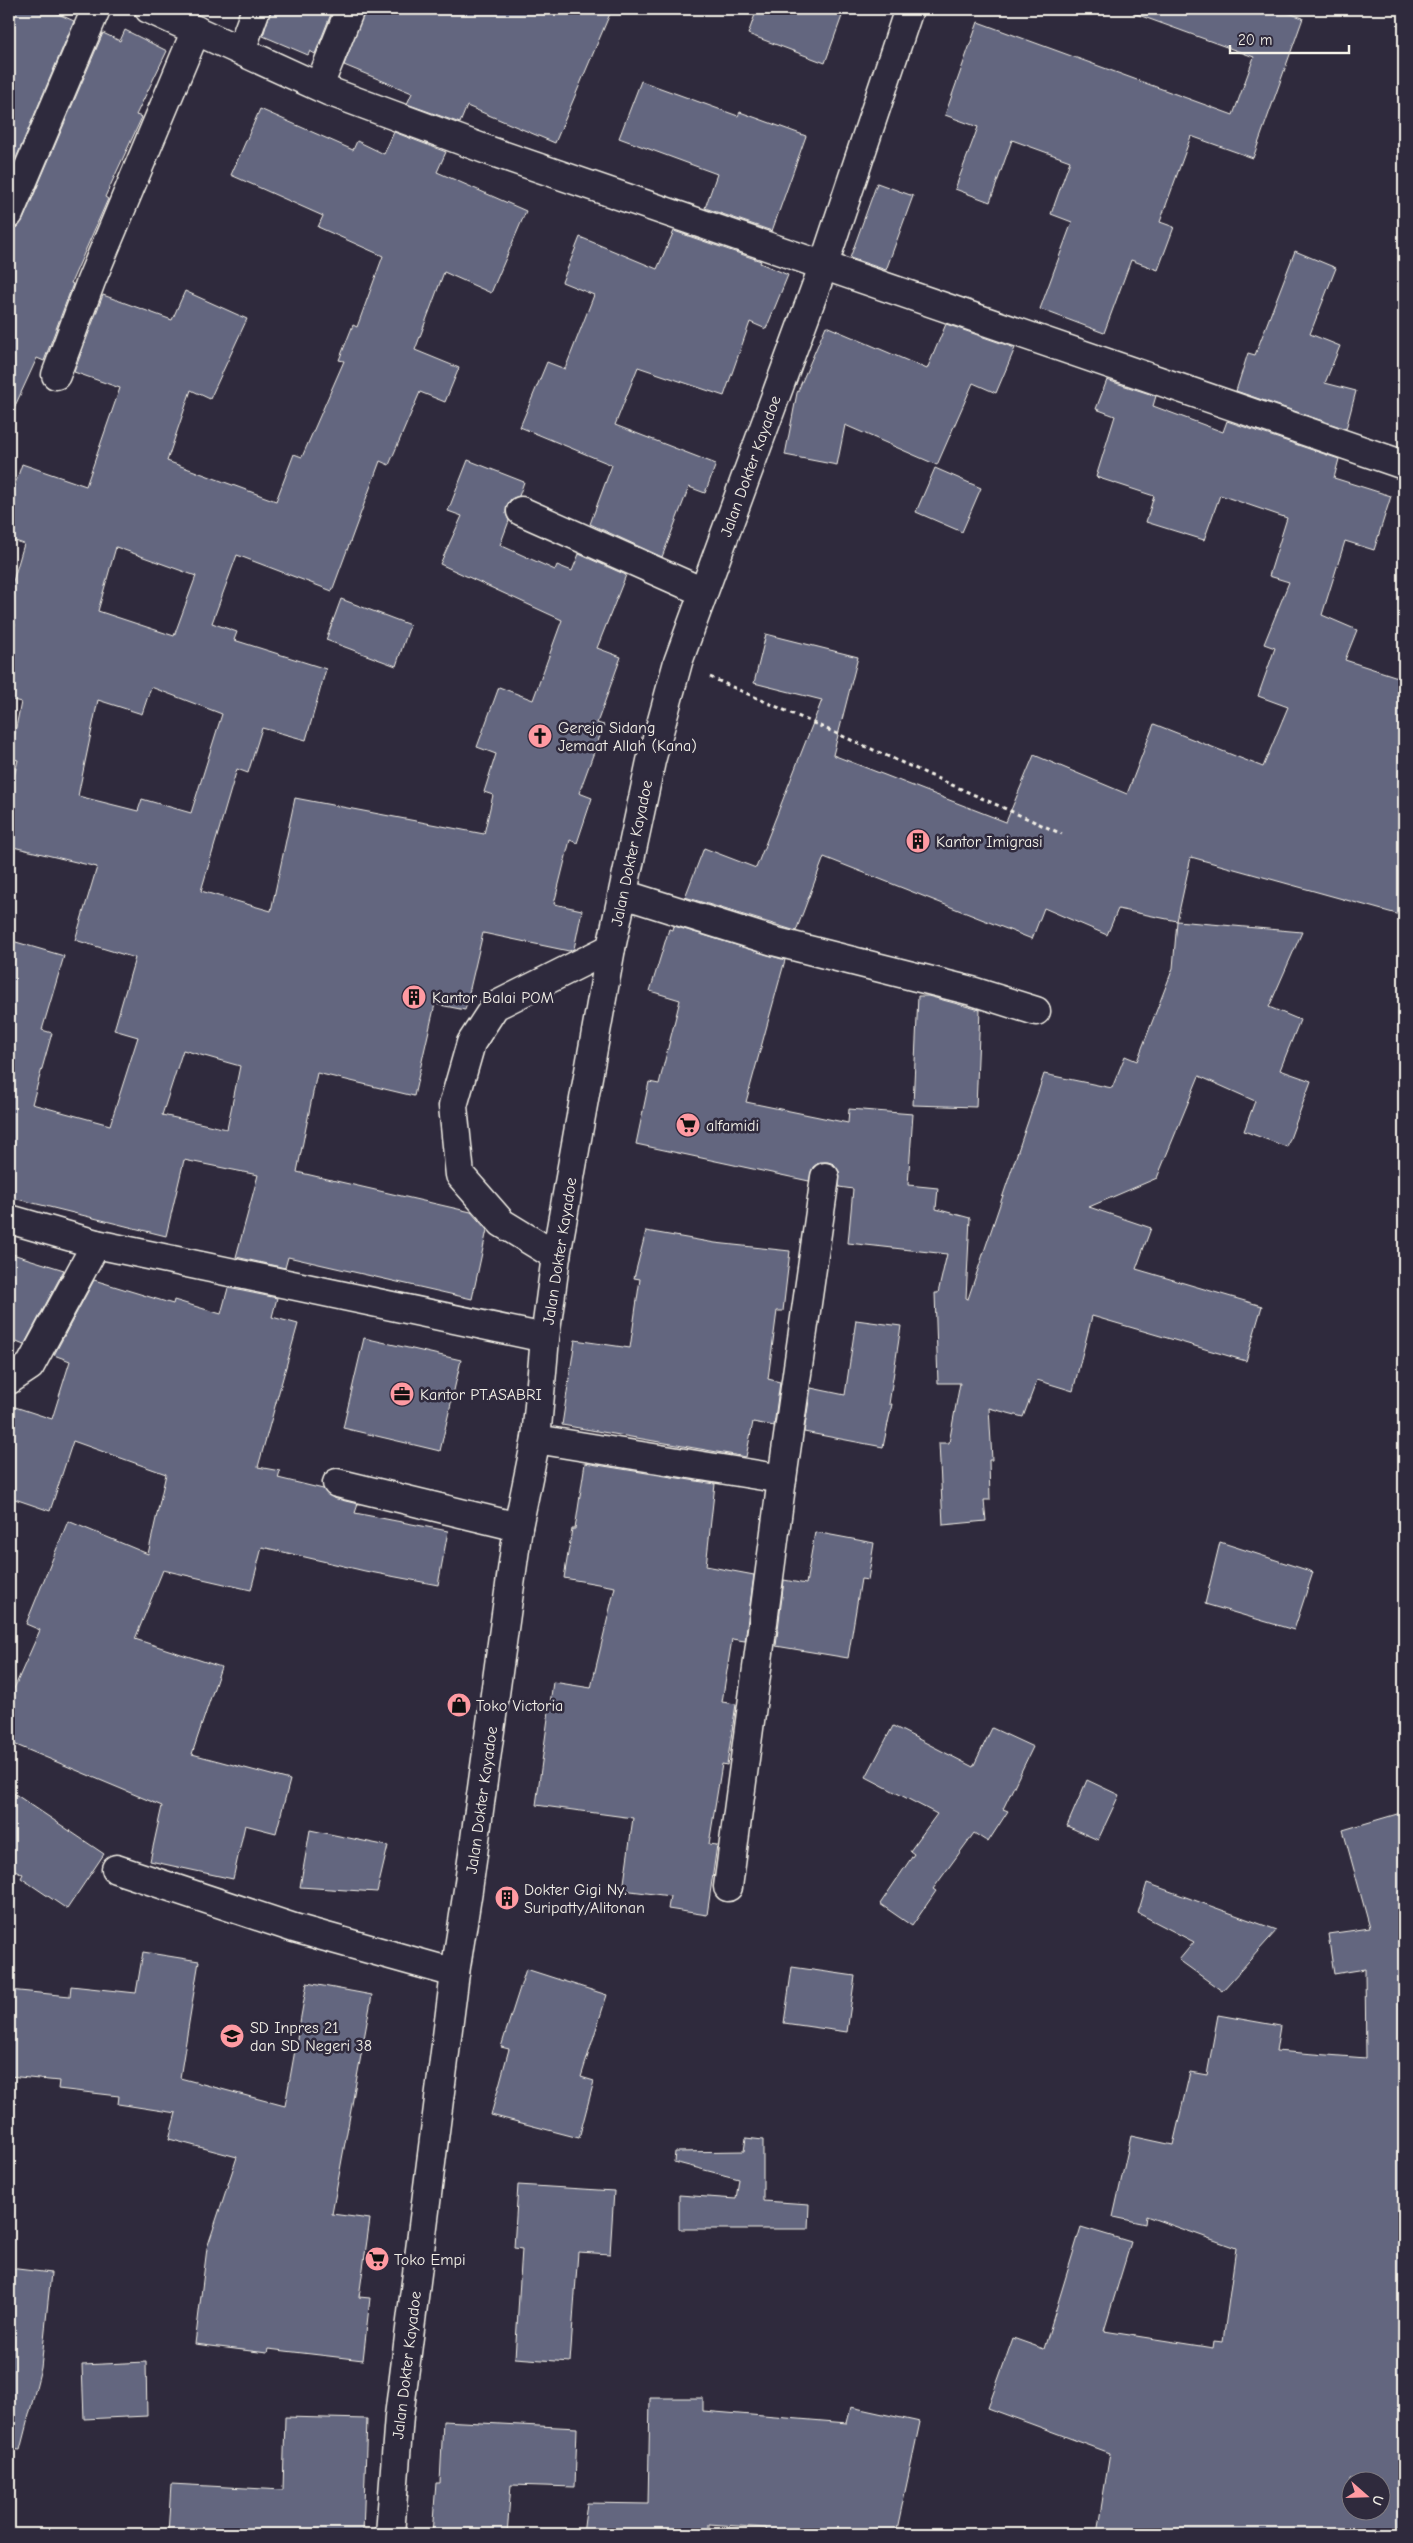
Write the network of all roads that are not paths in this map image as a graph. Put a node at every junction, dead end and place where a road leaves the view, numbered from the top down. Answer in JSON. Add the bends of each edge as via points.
{"nodes":[{"id":1,"x":96,"y":9,"type":"edge"},
{"id":2,"x":149,"y":9,"type":"edge"},
{"id":3,"x":256,"y":9,"type":"edge"},
{"id":4,"x":350,"y":9,"type":"edge"},
{"id":5,"x":909,"y":9,"type":"edge"},
{"id":6,"x":196,"y":30,"type":"junction"},
{"id":7,"x":241,"y":50,"type":"junction"},
{"id":8,"x":319,"y":86,"type":"junction"},
{"id":9,"x":9,"y":214,"type":"edge"},
{"id":10,"x":823,"y":267,"type":"junction"},
{"id":11,"x":56,"y":375,"type":"dead end"},
{"id":12,"x":1404,"y":465,"type":"edge"},
{"id":13,"x":521,"y":511,"type":"dead end"},
{"id":14,"x":703,"y":592,"type":"junction"},
{"id":15,"x":622,"y":894,"type":"junction"},
{"id":16,"x":611,"y":948,"type":"junction"},
{"id":17,"x":1036,"y":1011,"type":"dead end"},
{"id":18,"x":825,"y":1176,"type":"dead end"},
{"id":19,"x":9,"y":1219,"type":"edge"},
{"id":20,"x":96,"y":1244,"type":"junction"},
{"id":21,"x":556,"y":1256,"type":"junction"},
{"id":22,"x":545,"y":1338,"type":"junction"},
{"id":23,"x":9,"y":1380,"type":"edge"},
{"id":24,"x":536,"y":1439,"type":"junction"},
{"id":25,"x":782,"y":1480,"type":"junction"},
{"id":26,"x":337,"y":1483,"type":"dead end"},
{"id":27,"x":518,"y":1527,"type":"junction"},
{"id":28,"x":116,"y":1870,"type":"dead end"},
{"id":29,"x":728,"y":1888,"type":"dead end"},
{"id":30,"x":455,"y":1973,"type":"junction"},
{"id":31,"x":390,"y":2534,"type":"edge"}],
"edges":[{"from":1,"to":9,"type":"street"},
{"from":2,"to":6,"type":"street"},
{"from":3,"to":7,"type":"street"},
{"from":4,"to":8,"type":"street"},
{"from":5,"to":10,"type":"street","name":"Jalan Dokter Kayadoe"},
{"from":6,"to":7,"type":"street"},
{"from":6,"to":11,"type":"street","via":[[91,281]]},
{"from":7,"to":8,"type":"street"},
{"from":8,"to":10,"type":"street","via":[[490,151]]},
{"from":10,"to":12,"type":"street"},
{"from":10,"to":14,"type":"street","name":"Jalan Dokter Kayadoe"},
{"from":13,"to":14,"type":"street"},
{"from":14,"to":15,"type":"street","name":"Jalan Dokter Kayadoe","via":[[678,662],[651,761]]},
{"from":15,"to":16,"type":"street","name":"Jalan Dokter Kayadoe"},
{"from":15,"to":17,"type":"street","via":[[773,941],[972,991]]},
{"from":16,"to":21,"type":"street","name":"Jalan Dokter Kayadoe"},
{"from":16,"to":21,"type":"street","via":[[495,1006],[471,1043],[453,1106],[460,1175],[502,1223]]},
{"from":18,"to":25,"type":"street"},
{"from":19,"to":20,"type":"street"},
{"from":20,"to":22,"type":"street"},
{"from":20,"to":23,"type":"street","via":[[30,1366]]},
{"from":21,"to":22,"type":"street","name":"Jalan Dokter Kayadoe"},
{"from":22,"to":24,"type":"street","name":"Jalan Dokter Kayadoe"},
{"from":24,"to":25,"type":"street"},
{"from":24,"to":27,"type":"street","name":"Jalan Dokter Kayadoe"},
{"from":25,"to":29,"type":"street"},
{"from":26,"to":27,"type":"street"},
{"from":27,"to":30,"type":"street","name":"Jalan Dokter Kayadoe"},
{"from":28,"to":30,"type":"street","via":[[294,1928]]},
{"from":30,"to":31,"type":"street","name":"Jalan Dokter Kayadoe","via":[[398,2416]]}]}
